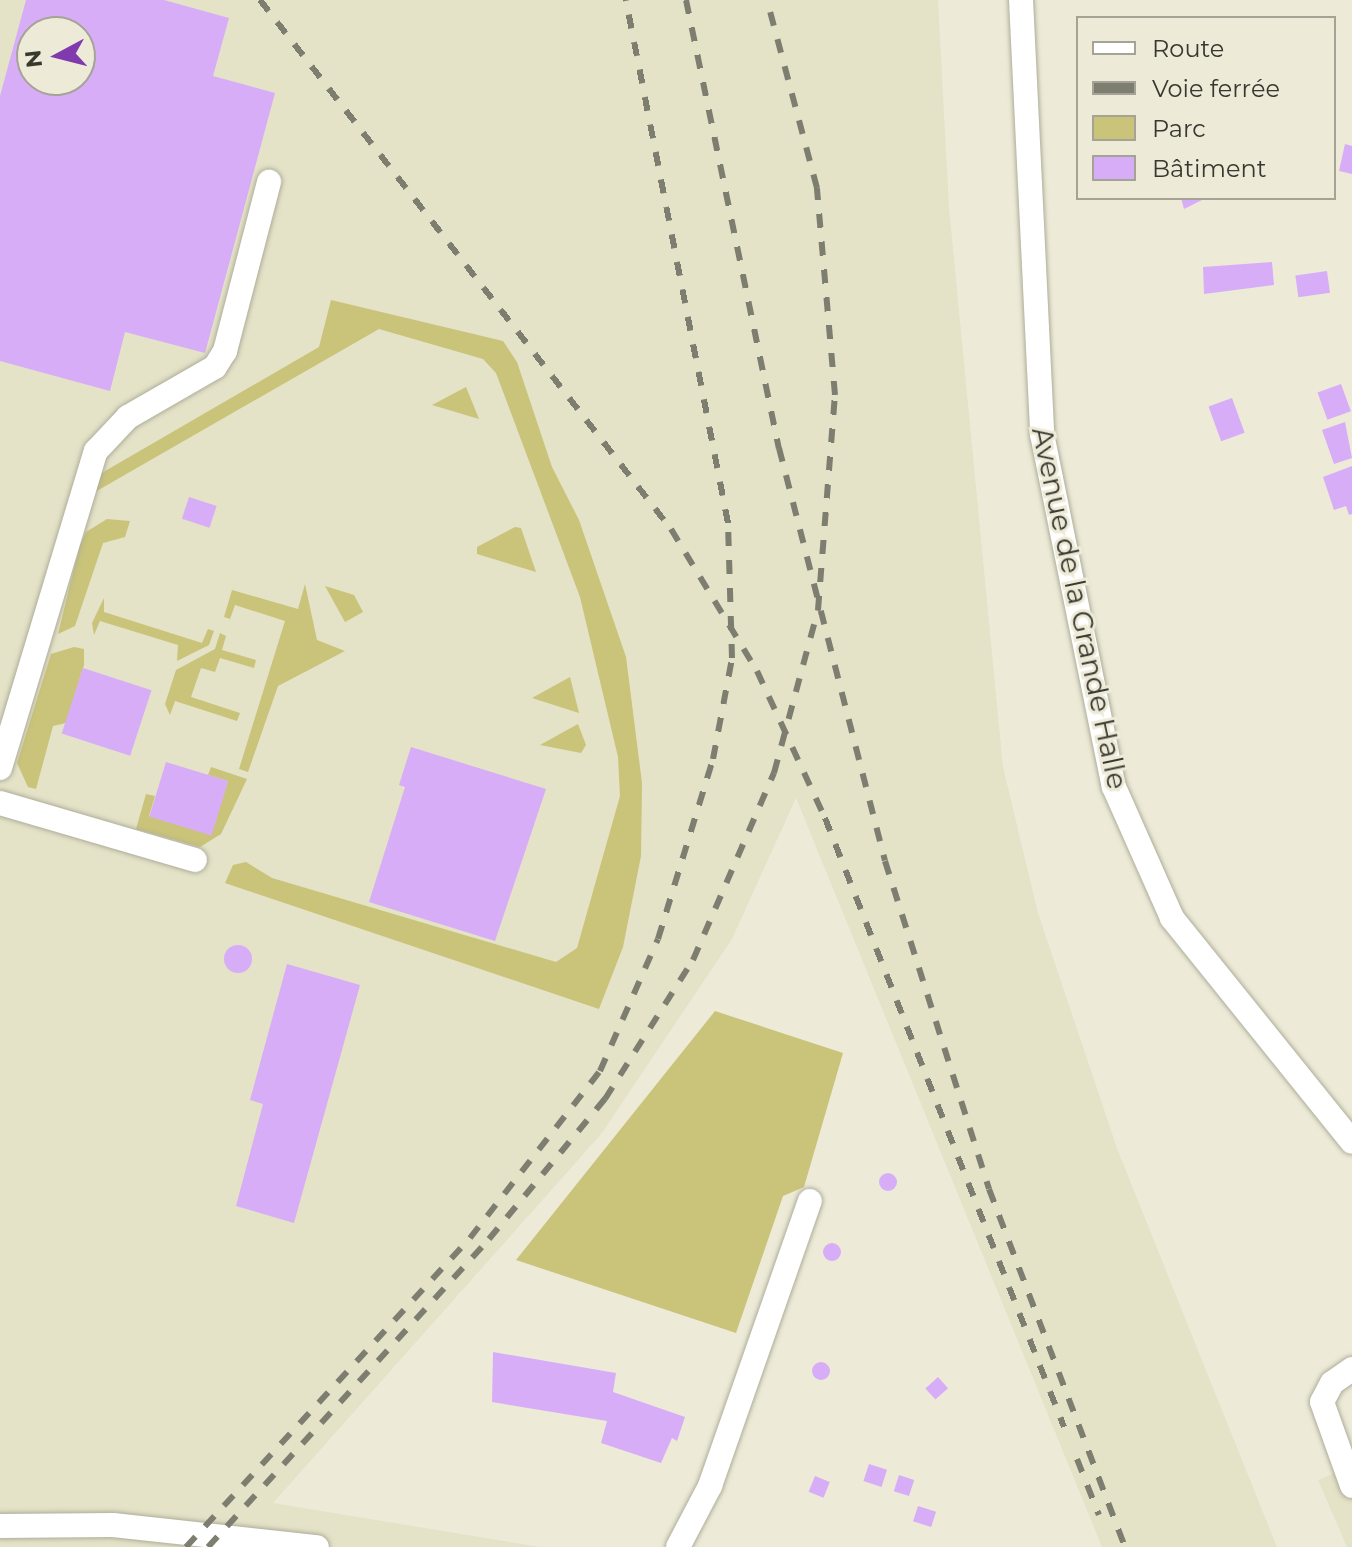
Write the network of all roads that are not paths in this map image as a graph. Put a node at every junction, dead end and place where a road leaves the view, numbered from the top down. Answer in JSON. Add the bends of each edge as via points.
{"nodes":[{"id":1,"x":1021,"y":0,"type":"edge"},
{"id":2,"x":269,"y":182,"type":"dead end"},
{"id":3,"x":0,"y":768,"type":"edge"},
{"id":4,"x":0,"y":803,"type":"edge"},
{"id":5,"x":195,"y":860,"type":"dead end"},
{"id":6,"x":1352,"y":1142,"type":"edge"},
{"id":7,"x":810,"y":1201,"type":"dead end"},
{"id":8,"x":1352,"y":1369,"type":"edge"},
{"id":9,"x":1352,"y":1486,"type":"edge"},
{"id":10,"x":0,"y":1526,"type":"edge"},
{"id":11,"x":317,"y":1547,"type":"edge"},
{"id":12,"x":678,"y":1547,"type":"edge"}],
"edges":[{"from":1,"to":6,"type":"street","name":"Avenue de la Grande Halle","via":[[1042,434],[1114,787],[1172,918]]},
{"from":2,"to":3,"type":"street","via":[[225,351],[215,367],[128,417],[96,451]]},
{"from":4,"to":5,"type":"street"},
{"from":7,"to":12,"type":"street","via":[[710,1486]]},
{"from":8,"to":9,"type":"street","via":[[1332,1383],[1322,1402]]},
{"from":10,"to":11,"type":"street","via":[[113,1525]]}]}
